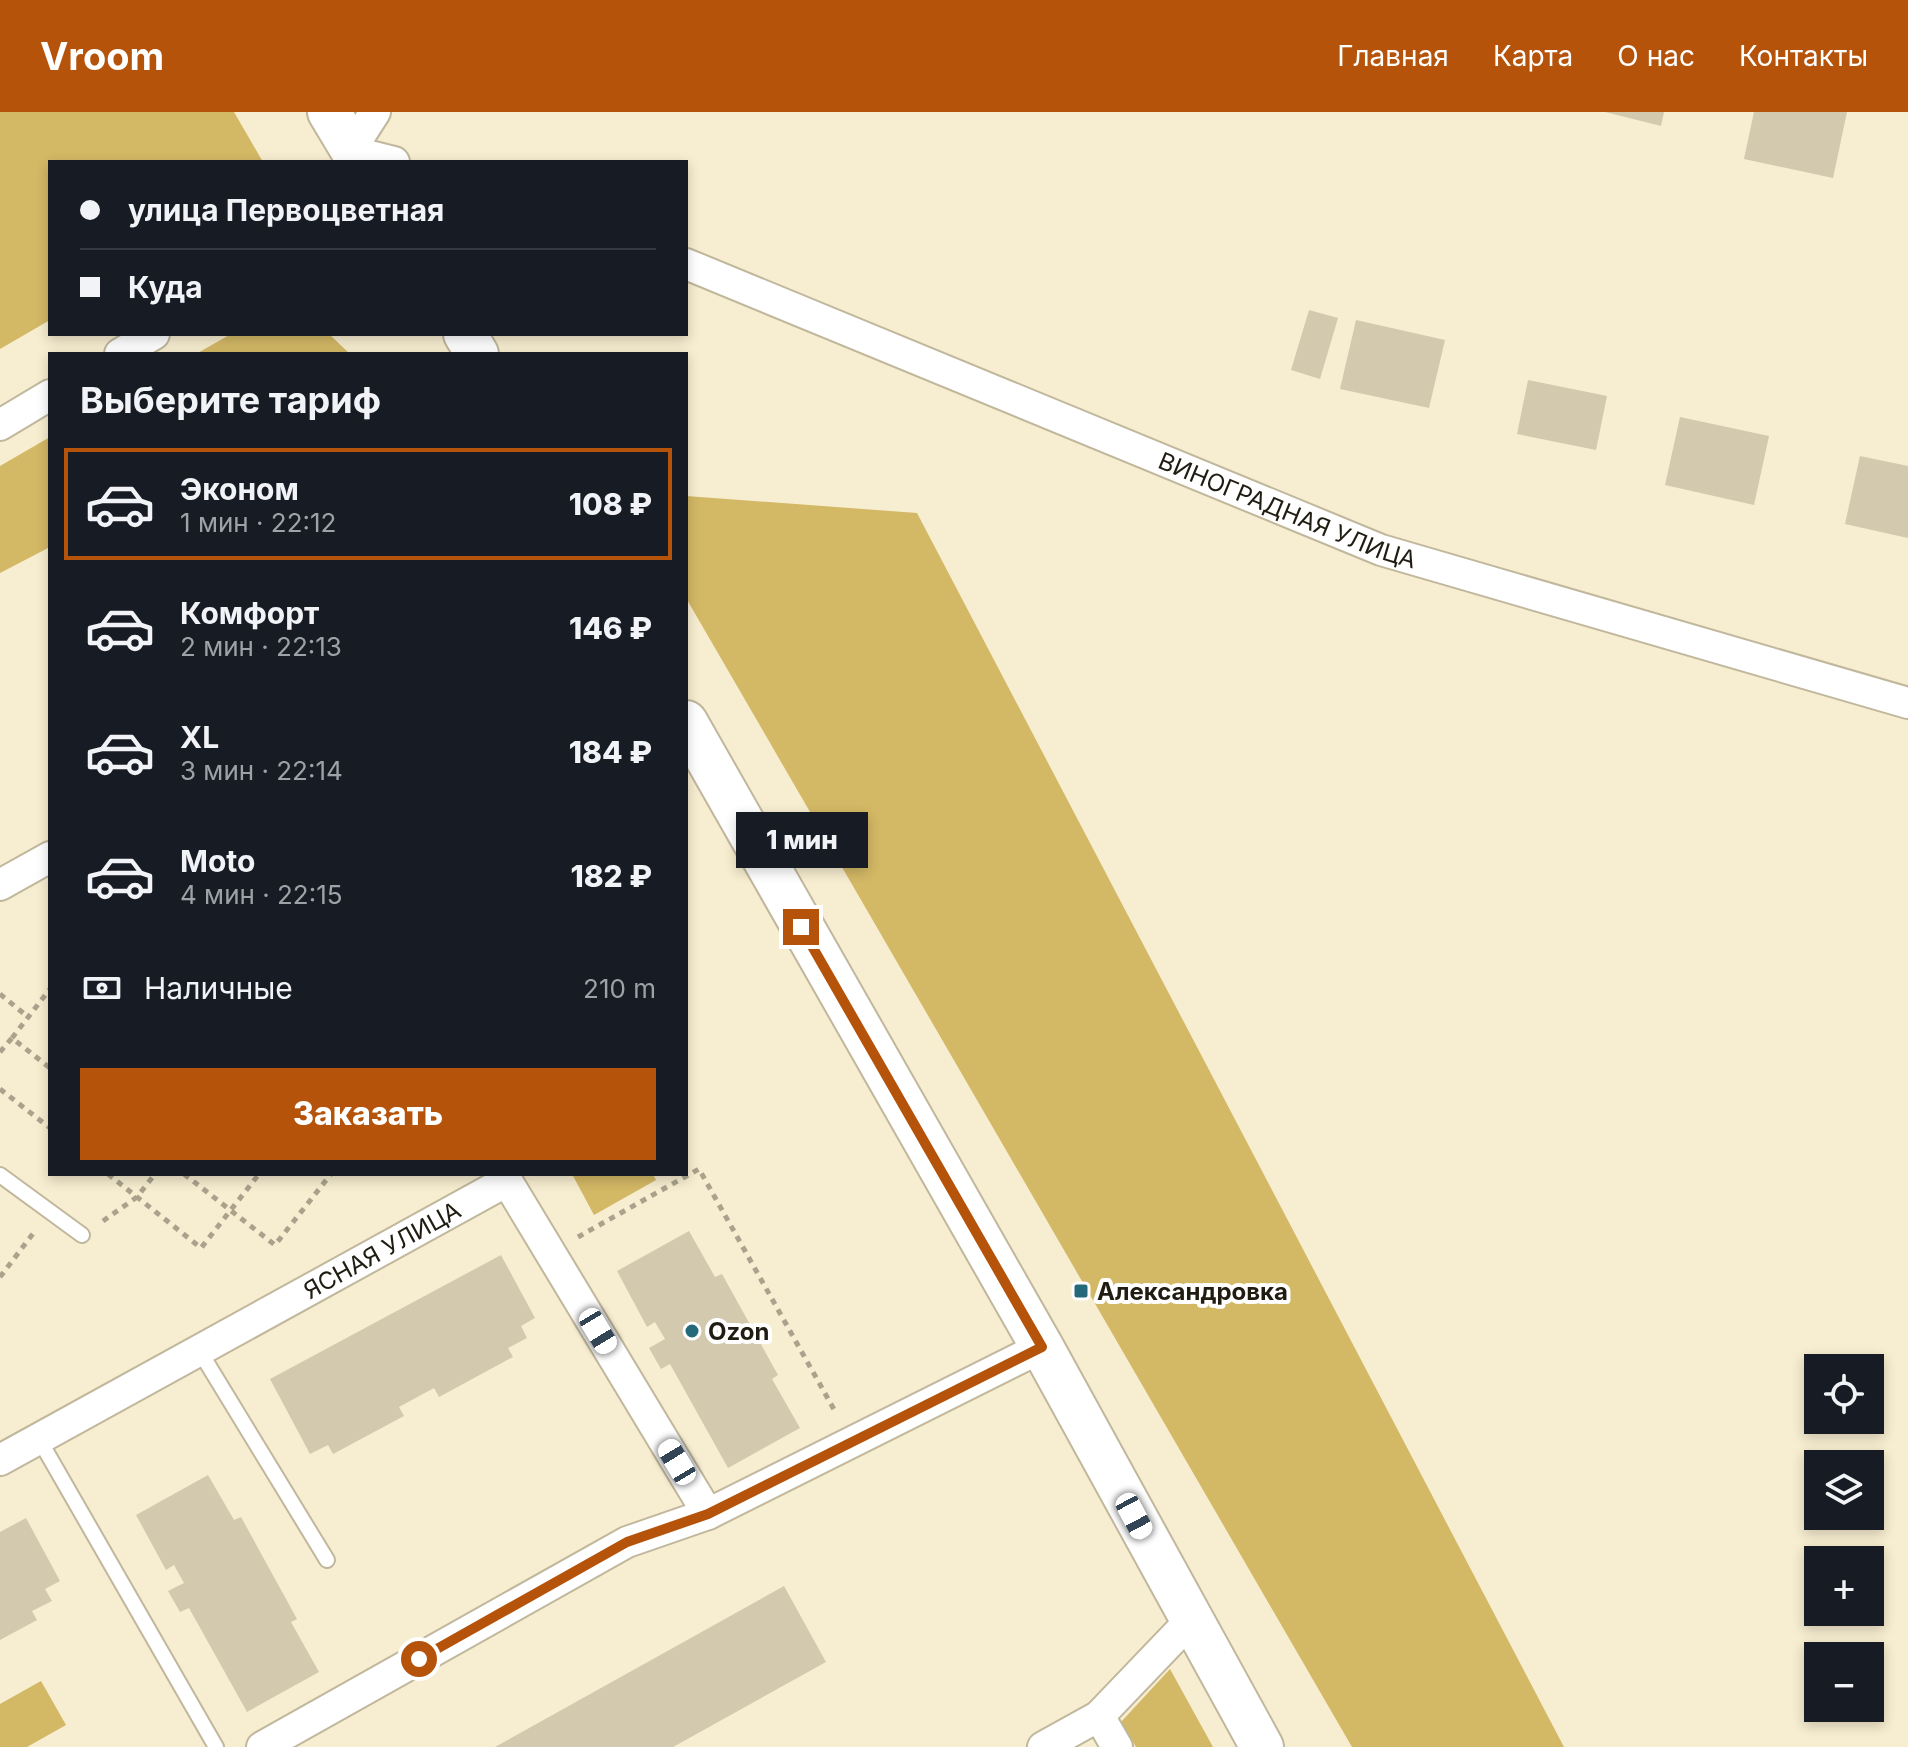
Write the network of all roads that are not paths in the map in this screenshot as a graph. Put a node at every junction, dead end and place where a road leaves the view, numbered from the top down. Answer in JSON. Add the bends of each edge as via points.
{"nodes":[{"id":1,"x":329,"y":112,"type":"edge"},
{"id":2,"x":375,"y":112,"type":"edge"},
{"id":3,"x":355,"y":156,"type":"edge"},
{"id":4,"x":381,"y":160,"type":"edge"},
{"id":5,"x":688,"y":265,"type":"edge"},
{"id":6,"x":151,"y":336,"type":"edge"},
{"id":7,"x":123,"y":352,"type":"edge"},
{"id":8,"x":48,"y":396,"type":"edge"},
{"id":9,"x":0,"y":425,"type":"edge"},
{"id":10,"x":1908,"y":703,"type":"edge"},
{"id":11,"x":688,"y":726,"type":"edge"},
{"id":12,"x":48,"y":858,"type":"edge"},
{"id":13,"x":0,"y":885,"type":"edge"},
{"id":14,"x":0,"y":1175,"type":"edge"},
{"id":15,"x":82,"y":1235,"type":"road end"},
{"id":16,"x":1042,"y":1347,"type":"junction"},
{"id":17,"x":199,"y":1350,"type":"junction"},
{"id":18,"x":39,"y":1439,"type":"junction"},
{"id":19,"x":0,"y":1460,"type":"edge"},
{"id":20,"x":708,"y":1514,"type":"junction"},
{"id":21,"x":327,"y":1560,"type":"dead end"},
{"id":22,"x":1190,"y":1621,"type":"junction"},
{"id":23,"x":1099,"y":1716,"type":"junction"},
{"id":24,"x":216,"y":1747,"type":"edge"},
{"id":25,"x":262,"y":1747,"type":"edge"},
{"id":26,"x":1043,"y":1747,"type":"edge"},
{"id":27,"x":1117,"y":1747,"type":"edge"},
{"id":28,"x":1262,"y":1747,"type":"edge"}],
"edges":[{"from":1,"to":3,"type":"main road"},
{"from":2,"to":3,"type":"street"},
{"from":3,"to":4,"type":"street"},
{"from":5,"to":10,"type":"street","name":"ВИНОГРАДНАЯ УЛИЦА","via":[[1381,550]]},
{"from":6,"to":7,"type":"street"},
{"from":8,"to":9,"type":"street"},
{"from":11,"to":16,"type":"main road"},
{"from":12,"to":13,"type":"street"},
{"from":14,"to":15,"type":"lane"},
{"from":16,"to":20,"type":"street"},
{"from":16,"to":22,"type":"main road"},
{"from":17,"to":18,"type":"street","name":"ЯСНАЯ УЛИЦА"},
{"from":17,"to":20,"type":"street","name":"ЯСНАЯ УЛИЦА","via":[[507,1181]]},
{"from":17,"to":21,"type":"lane"},
{"from":18,"to":19,"type":"street","name":"ЯСНАЯ УЛИЦА"},
{"from":18,"to":24,"type":"lane"},
{"from":20,"to":25,"type":"street","via":[[627,1542]]},
{"from":22,"to":23,"type":"street"},
{"from":22,"to":28,"type":"main road"},
{"from":23,"to":26,"type":"street"},
{"from":23,"to":27,"type":"street"}]}
